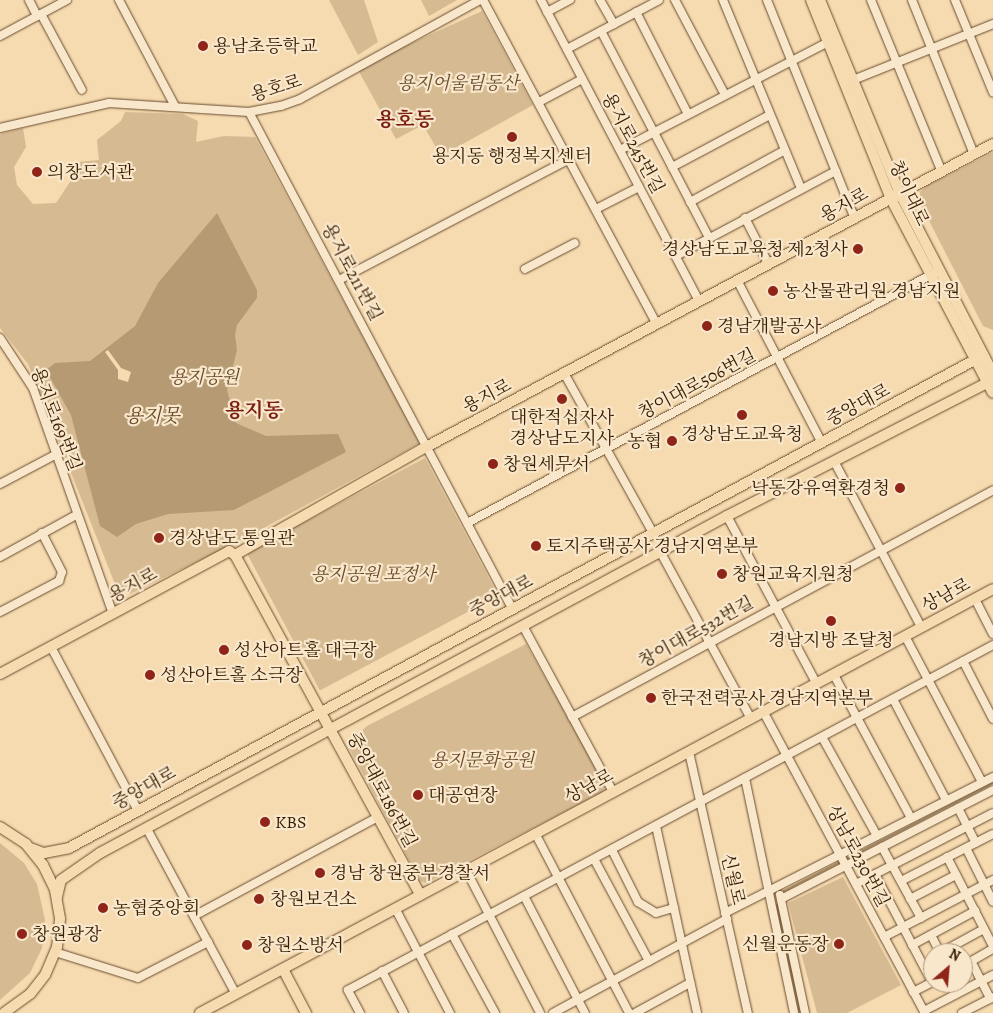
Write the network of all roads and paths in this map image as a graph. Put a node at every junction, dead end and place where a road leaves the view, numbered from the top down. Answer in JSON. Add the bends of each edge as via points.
{"nodes":[{"id":1,"x":28,"y":0,"type":"edge"},
{"id":2,"x":67,"y":0,"type":"edge"},
{"id":3,"x":119,"y":0,"type":"edge"},
{"id":4,"x":482,"y":0,"type":"edge"},
{"id":5,"x":541,"y":0,"type":"edge"},
{"id":6,"x":570,"y":0,"type":"edge"},
{"id":7,"x":600,"y":0,"type":"edge"},
{"id":8,"x":659,"y":0,"type":"edge"},
{"id":9,"x":675,"y":0,"type":"edge"},
{"id":10,"x":723,"y":0,"type":"edge"},
{"id":11,"x":767,"y":0,"type":"edge"},
{"id":12,"x":811,"y":0,"type":"edge"},
{"id":13,"x":820,"y":0,"type":"edge"},
{"id":14,"x":872,"y":0,"type":"edge"},
{"id":15,"x":912,"y":0,"type":"edge"},
{"id":16,"x":955,"y":0,"type":"edge"},
{"id":17,"x":547,"y":12,"type":"junction"},
{"id":18,"x":636,"y":12,"type":"junction"},
{"id":19,"x":39,"y":15,"type":"junction"},
{"id":20,"x":614,"y":24,"type":"junction"},
{"id":21,"x":993,"y":24,"type":"edge"},
{"id":22,"x":601,"y":31,"type":"junction"},
{"id":23,"x":969,"y":33,"type":"junction"},
{"id":24,"x":0,"y":36,"type":"edge"},
{"id":25,"x":832,"y":40,"type":"junction"},
{"id":26,"x":932,"y":48,"type":"junction"},
{"id":27,"x":566,"y":49,"type":"junction"},
{"id":28,"x":791,"y":60,"type":"junction"},
{"id":29,"x":897,"y":62,"type":"junction"},
{"id":30,"x":582,"y":79,"type":"junction"},
{"id":31,"x":756,"y":79,"type":"junction"},
{"id":32,"x":853,"y":80,"type":"junction"},
{"id":33,"x":82,"y":90,"type":"dead end"},
{"id":34,"x":993,"y":92,"type":"edge"},
{"id":35,"x":725,"y":95,"type":"junction"},
{"id":36,"x":540,"y":102,"type":"junction"},
{"id":37,"x":175,"y":106,"type":"junction"},
{"id":38,"x":249,"y":112,"type":"junction"},
{"id":39,"x":688,"y":114,"type":"junction"},
{"id":40,"x":770,"y":115,"type":"junction"},
{"id":41,"x":0,"y":128,"type":"edge"},
{"id":42,"x":654,"y":132,"type":"junction"},
{"id":43,"x":993,"y":144,"type":"edge"},
{"id":44,"x":620,"y":150,"type":"junction"},
{"id":45,"x":785,"y":150,"type":"junction"},
{"id":46,"x":974,"y":154,"type":"junction"},
{"id":47,"x":570,"y":159,"type":"junction"},
{"id":48,"x":672,"y":167,"type":"junction"},
{"id":49,"x":942,"y":170,"type":"junction"},
{"id":50,"x":836,"y":172,"type":"junction"},
{"id":51,"x":639,"y":187,"type":"junction"},
{"id":52,"x":801,"y":188,"type":"junction"},
{"id":53,"x":895,"y":195,"type":"junction"},
{"id":54,"x":690,"y":202,"type":"junction"},
{"id":55,"x":596,"y":210,"type":"junction"},
{"id":56,"x":745,"y":218,"type":"junction"},
{"id":57,"x":855,"y":219,"type":"junction"},
{"id":58,"x":709,"y":238,"type":"junction"},
{"id":59,"x":575,"y":243,"type":"dead end"},
{"id":60,"x":676,"y":256,"type":"junction"},
{"id":61,"x":768,"y":263,"type":"junction"},
{"id":62,"x":525,"y":269,"type":"dead end"},
{"id":63,"x":936,"y":272,"type":"junction"},
{"id":64,"x":339,"y":280,"type":"junction"},
{"id":65,"x":736,"y":280,"type":"junction"},
{"id":66,"x":699,"y":301,"type":"junction"},
{"id":67,"x":656,"y":323,"type":"junction"},
{"id":68,"x":0,"y":338,"type":"edge"},
{"id":69,"x":979,"y":358,"type":"junction"},
{"id":70,"x":777,"y":359,"type":"junction"},
{"id":71,"x":991,"y":369,"type":"edge"},
{"id":72,"x":564,"y":373,"type":"junction"},
{"id":73,"x":990,"y":381,"type":"edge"},
{"id":74,"x":993,"y":392,"type":"edge"},
{"id":75,"x":822,"y":443,"type":"junction"},
{"id":76,"x":428,"y":446,"type":"junction"},
{"id":77,"x":606,"y":449,"type":"junction"},
{"id":78,"x":55,"y":455,"type":"junction"},
{"id":79,"x":834,"y":461,"type":"junction"},
{"id":80,"x":0,"y":484,"type":"edge"},
{"id":81,"x":993,"y":490,"type":"edge"},
{"id":82,"x":76,"y":515,"type":"junction"},
{"id":83,"x":727,"y":516,"type":"junction"},
{"id":84,"x":469,"y":522,"type":"junction"},
{"id":85,"x":42,"y":533,"type":"junction"},
{"id":86,"x":653,"y":533,"type":"junction"},
{"id":87,"x":881,"y":549,"type":"junction"},
{"id":88,"x":662,"y":553,"type":"junction"},
{"id":89,"x":235,"y":555,"type":"junction"},
{"id":90,"x":0,"y":557,"type":"edge"},
{"id":91,"x":993,"y":589,"type":"edge"},
{"id":92,"x":975,"y":598,"type":"junction"},
{"id":93,"x":775,"y":606,"type":"junction"},
{"id":94,"x":512,"y":608,"type":"junction"},
{"id":95,"x":0,"y":612,"type":"edge"},
{"id":96,"x":113,"y":614,"type":"junction"},
{"id":97,"x":523,"y":626,"type":"junction"},
{"id":98,"x":921,"y":627,"type":"junction"},
{"id":99,"x":993,"y":634,"type":"edge"},
{"id":100,"x":904,"y":636,"type":"junction"},
{"id":101,"x":710,"y":641,"type":"junction"},
{"id":102,"x":993,"y":646,"type":"edge"},
{"id":103,"x":51,"y":647,"type":"junction"},
{"id":104,"x":963,"y":661,"type":"junction"},
{"id":105,"x":0,"y":674,"type":"edge"},
{"id":106,"x":834,"y":675,"type":"junction"},
{"id":107,"x":927,"y":680,"type":"junction"},
{"id":108,"x":816,"y":683,"type":"junction"},
{"id":109,"x":893,"y":699,"type":"junction"},
{"id":110,"x":322,"y":712,"type":"junction"},
{"id":111,"x":764,"y":713,"type":"junction"},
{"id":112,"x":572,"y":717,"type":"junction"},
{"id":113,"x":752,"y":719,"type":"junction"},
{"id":114,"x":993,"y":719,"type":"edge"},
{"id":115,"x":857,"y":720,"type":"junction"},
{"id":116,"x":330,"y":727,"type":"junction"},
{"id":117,"x":822,"y":737,"type":"junction"},
{"id":118,"x":688,"y":752,"type":"junction"},
{"id":119,"x":786,"y":756,"type":"junction"},
{"id":120,"x":993,"y":777,"type":"edge"},
{"id":121,"x":745,"y":778,"type":"junction"},
{"id":122,"x":982,"y":782,"type":"junction"},
{"id":123,"x":993,"y":790,"type":"edge"},
{"id":124,"x":613,"y":792,"type":"junction"},
{"id":125,"x":946,"y":800,"type":"junction"},
{"id":126,"x":960,"y":801,"type":"junction"},
{"id":127,"x":699,"y":803,"type":"junction"},
{"id":128,"x":137,"y":809,"type":"junction"},
{"id":129,"x":993,"y":813,"type":"edge"},
{"id":130,"x":378,"y":817,"type":"junction"},
{"id":131,"x":911,"y":818,"type":"junction"},
{"id":132,"x":656,"y":826,"type":"junction"},
{"id":133,"x":967,"y":826,"type":"junction"},
{"id":134,"x":0,"y":827,"type":"edge"},
{"id":135,"x":147,"y":829,"type":"junction"},
{"id":136,"x":536,"y":833,"type":"junction"},
{"id":137,"x":993,"y":834,"type":"edge"},
{"id":138,"x":94,"y":835,"type":"junction"},
{"id":139,"x":876,"y":836,"type":"junction"},
{"id":140,"x":976,"y":843,"type":"junction"},
{"id":141,"x":882,"y":846,"type":"junction"},
{"id":142,"x":30,"y":848,"type":"junction"},
{"id":143,"x":966,"y":848,"type":"junction"},
{"id":144,"x":612,"y":850,"type":"junction"},
{"id":145,"x":100,"y":853,"type":"junction"},
{"id":146,"x":947,"y":857,"type":"junction"},
{"id":147,"x":594,"y":859,"type":"junction"},
{"id":148,"x":844,"y":860,"type":"junction"},
{"id":149,"x":892,"y":865,"type":"junction"},
{"id":150,"x":466,"y":870,"type":"junction"},
{"id":151,"x":875,"y":874,"type":"junction"},
{"id":152,"x":956,"y":875,"type":"junction"},
{"id":153,"x":559,"y":878,"type":"junction"},
{"id":154,"x":993,"y":880,"type":"edge"},
{"id":155,"x":901,"y":881,"type":"junction"},
{"id":156,"x":856,"y":884,"type":"junction"},
{"id":157,"x":984,"y":885,"type":"junction"},
{"id":158,"x":778,"y":886,"type":"junction"},
{"id":159,"x":769,"y":890,"type":"junction"},
{"id":160,"x":966,"y":894,"type":"junction"},
{"id":161,"x":420,"y":895,"type":"junction"},
{"id":162,"x":524,"y":896,"type":"junction"},
{"id":163,"x":57,"y":897,"type":"junction"},
{"id":164,"x":781,"y":898,"type":"junction"},
{"id":165,"x":910,"y":899,"type":"junction"},
{"id":166,"x":993,"y":902,"type":"edge"},
{"id":167,"x":396,"y":908,"type":"junction"},
{"id":168,"x":674,"y":908,"type":"junction"},
{"id":169,"x":975,"y":911,"type":"junction"},
{"id":170,"x":489,"y":914,"type":"junction"},
{"id":171,"x":194,"y":916,"type":"junction"},
{"id":172,"x":726,"y":916,"type":"junction"},
{"id":173,"x":921,"y":918,"type":"junction"},
{"id":174,"x":903,"y":927,"type":"junction"},
{"id":175,"x":984,"y":929,"type":"junction"},
{"id":176,"x":452,"y":934,"type":"junction"},
{"id":177,"x":930,"y":935,"type":"junction"},
{"id":178,"x":884,"y":937,"type":"junction"},
{"id":179,"x":208,"y":942,"type":"junction"},
{"id":180,"x":682,"y":943,"type":"junction"},
{"id":181,"x":934,"y":943,"type":"edge"},
{"id":182,"x":958,"y":943,"type":"edge"},
{"id":183,"x":912,"y":945,"type":"junction"},
{"id":184,"x":993,"y":948,"type":"edge"},
{"id":185,"x":55,"y":952,"type":"junction"},
{"id":186,"x":418,"y":952,"type":"junction"},
{"id":187,"x":649,"y":961,"type":"junction"},
{"id":188,"x":973,"y":961,"type":"edge"},
{"id":189,"x":923,"y":965,"type":"edge"},
{"id":190,"x":973,"y":966,"type":"edge"},
{"id":191,"x":283,"y":968,"type":"junction"},
{"id":192,"x":382,"y":972,"type":"junction"},
{"id":193,"x":993,"y":975,"type":"edge"},
{"id":194,"x":613,"y":980,"type":"junction"},
{"id":195,"x":981,"y":981,"type":"junction"},
{"id":196,"x":690,"y":983,"type":"junction"},
{"id":197,"x":923,"y":987,"type":"edge"},
{"id":198,"x":914,"y":992,"type":"junction"},
{"id":199,"x":236,"y":994,"type":"junction"},
{"id":200,"x":992,"y":998,"type":"edge"},
{"id":201,"x":577,"y":1000,"type":"junction"},
{"id":202,"x":18,"y":1009,"type":"edge"},
{"id":203,"x":972,"y":1011,"type":"edge"},
{"id":204,"x":924,"y":1012,"type":"edge"},
{"id":205,"x":4,"y":1013,"type":"edge"},
{"id":206,"x":200,"y":1013,"type":"edge"},
{"id":207,"x":306,"y":1013,"type":"edge"},
{"id":208,"x":360,"y":1013,"type":"edge"},
{"id":209,"x":404,"y":1013,"type":"edge"},
{"id":210,"x":450,"y":1013,"type":"edge"},
{"id":211,"x":495,"y":1013,"type":"edge"},
{"id":212,"x":540,"y":1013,"type":"edge"},
{"id":213,"x":552,"y":1013,"type":"edge"},
{"id":214,"x":585,"y":1013,"type":"edge"},
{"id":215,"x":629,"y":1013,"type":"edge"},
{"id":216,"x":635,"y":1013,"type":"edge"},
{"id":217,"x":697,"y":1013,"type":"edge"},
{"id":218,"x":748,"y":1013,"type":"edge"},
{"id":219,"x":794,"y":1013,"type":"edge"},
{"id":220,"x":805,"y":1013,"type":"edge"},
{"id":221,"x":962,"y":1013,"type":"edge"}],
"edges":[{"from":1,"to":19,"type":"street"},
{"from":2,"to":19,"type":"street"},
{"from":3,"to":37,"type":"street"},
{"from":4,"to":36,"type":"street"},
{"from":4,"to":38,"type":"street","name":"용호로","via":[[300,99]]},
{"from":5,"to":17,"type":"street","name":"용지로245번길"},
{"from":6,"to":17,"type":"street"},
{"from":7,"to":20,"type":"street"},
{"from":8,"to":18,"type":"street"},
{"from":9,"to":35,"type":"street"},
{"from":10,"to":31,"type":"street"},
{"from":11,"to":28,"type":"street"},
{"from":12,"to":25,"type":"main road","name":"창이대로"},
{"from":13,"to":25,"type":"main road","name":"창이대로"},
{"from":14,"to":29,"type":"street"},
{"from":15,"to":26,"type":"street"},
{"from":16,"to":23,"type":"street"},
{"from":17,"to":27,"type":"street","name":"용지로245번길"},
{"from":18,"to":20,"type":"street"},
{"from":18,"to":39,"type":"street"},
{"from":19,"to":24,"type":"street"},
{"from":19,"to":33,"type":"street"},
{"from":20,"to":22,"type":"street"},
{"from":21,"to":23,"type":"street"},
{"from":22,"to":27,"type":"street"},
{"from":22,"to":42,"type":"street"},
{"from":23,"to":26,"type":"street"},
{"from":23,"to":34,"type":"street"},
{"from":25,"to":28,"type":"street"},
{"from":25,"to":32,"type":"main road","name":"창이대로"},
{"from":25,"to":53,"type":"main road","name":"창이대로"},
{"from":26,"to":29,"type":"street"},
{"from":26,"to":46,"type":"street"},
{"from":27,"to":30,"type":"street","name":"용지로245번길"},
{"from":28,"to":31,"type":"street"},
{"from":28,"to":50,"type":"street"},
{"from":29,"to":32,"type":"street"},
{"from":29,"to":49,"type":"street"},
{"from":30,"to":36,"type":"street"},
{"from":30,"to":44,"type":"street","name":"용지로245번길"},
{"from":31,"to":35,"type":"street"},
{"from":31,"to":40,"type":"street"},
{"from":32,"to":53,"type":"main road","name":"창이대로"},
{"from":35,"to":39,"type":"street"},
{"from":36,"to":47,"type":"street"},
{"from":37,"to":38,"type":"street","name":"용호로"},
{"from":37,"to":41,"type":"street","name":"용호로","via":[[109,102]]},
{"from":38,"to":64,"type":"street","name":"용지로211번길"},
{"from":39,"to":42,"type":"street"},
{"from":40,"to":45,"type":"street"},
{"from":40,"to":48,"type":"street"},
{"from":42,"to":44,"type":"street"},
{"from":42,"to":48,"type":"street"},
{"from":43,"to":46,"type":"main road","name":"용지로"},
{"from":44,"to":51,"type":"street","name":"용지로245번길"},
{"from":45,"to":52,"type":"street"},
{"from":45,"to":54,"type":"street"},
{"from":46,"to":49,"type":"main road","name":"용지로"},
{"from":47,"to":55,"type":"street"},
{"from":47,"to":64,"type":"street"},
{"from":48,"to":54,"type":"street"},
{"from":49,"to":53,"type":"main road","name":"용지로"},
{"from":50,"to":52,"type":"street"},
{"from":50,"to":57,"type":"street"},
{"from":51,"to":55,"type":"street"},
{"from":51,"to":60,"type":"street","name":"용지로245번길"},
{"from":52,"to":56,"type":"street"},
{"from":53,"to":57,"type":"main road","name":"용지로"},
{"from":53,"to":63,"type":"main road","name":"창이대로"},
{"from":54,"to":58,"type":"street"},
{"from":55,"to":67,"type":"street"},
{"from":56,"to":58,"type":"street"},
{"from":56,"to":61,"type":"street"},
{"from":57,"to":61,"type":"main road","name":"용지로"},
{"from":58,"to":60,"type":"street"},
{"from":59,"to":62,"type":"street"},
{"from":60,"to":66,"type":"street","name":"용지로245번길"},
{"from":61,"to":65,"type":"main road","name":"용지로"},
{"from":63,"to":69,"type":"main road","name":"창이대로"},
{"from":63,"to":70,"type":"street","name":"창이대로506번길"},
{"from":64,"to":76,"type":"street","name":"용지로211번길"},
{"from":65,"to":66,"type":"main road","name":"용지로"},
{"from":65,"to":70,"type":"street"},
{"from":66,"to":67,"type":"main road","name":"용지로"},
{"from":67,"to":72,"type":"main road","name":"용지로"},
{"from":68,"to":78,"type":"street","name":"용지로169번길","via":[[32,388]]},
{"from":69,"to":71,"type":"main road","name":"창이대로"},
{"from":69,"to":73,"type":"main road","name":"창이대로"},
{"from":69,"to":75,"type":"main road","name":"중앙대로"},
{"from":70,"to":75,"type":"street"},
{"from":70,"to":77,"type":"street","name":"창이대로506번길"},
{"from":72,"to":76,"type":"main road","name":"용지로"},
{"from":72,"to":77,"type":"street"},
{"from":73,"to":74,"type":"main road","name":"창이대로"},
{"from":73,"to":79,"type":"main road","name":"중앙대로"},
{"from":75,"to":86,"type":"main road","name":"중앙대로"},
{"from":76,"to":84,"type":"street","name":"용지로211번길"},
{"from":76,"to":89,"type":"main road","name":"용지로"},
{"from":77,"to":84,"type":"street","name":"창이대로506번길"},
{"from":77,"to":86,"type":"street"},
{"from":78,"to":80,"type":"street"},
{"from":78,"to":82,"type":"street","name":"용지로169번길"},
{"from":79,"to":83,"type":"main road","name":"중앙대로"},
{"from":79,"to":87,"type":"street"},
{"from":81,"to":87,"type":"street","name":"창이대로532번길"},
{"from":82,"to":85,"type":"street"},
{"from":82,"to":96,"type":"street","name":"용지로169번길"},
{"from":83,"to":88,"type":"main road","name":"중앙대로"},
{"from":83,"to":93,"type":"street"},
{"from":84,"to":94,"type":"street","name":"용지로211번길"},
{"from":85,"to":90,"type":"street"},
{"from":85,"to":95,"type":"street","via":[[62,572],[59,580]]},
{"from":86,"to":94,"type":"main road","name":"중앙대로"},
{"from":87,"to":93,"type":"street","name":"창이대로532번길"},
{"from":87,"to":98,"type":"street"},
{"from":88,"to":97,"type":"main road","name":"중앙대로"},
{"from":88,"to":101,"type":"street"},
{"from":89,"to":96,"type":"main road","name":"용지로","via":[[229,551]]},
{"from":89,"to":110,"type":"main road","name":"중앙대로186번길"},
{"from":91,"to":92,"type":"main road","name":"상남로"},
{"from":92,"to":98,"type":"main road","name":"상남로"},
{"from":92,"to":99,"type":"street"},
{"from":93,"to":101,"type":"street","name":"창이대로532번길"},
{"from":93,"to":108,"type":"street"},
{"from":94,"to":110,"type":"main road","name":"중앙대로"},
{"from":96,"to":103,"type":"main road","name":"용지로"},
{"from":97,"to":112,"type":"street"},
{"from":97,"to":116,"type":"main road","name":"중앙대로"},
{"from":98,"to":100,"type":"main road","name":"상남로"},
{"from":100,"to":106,"type":"main road","name":"상남로"},
{"from":100,"to":107,"type":"street"},
{"from":101,"to":112,"type":"street","name":"창이대로532번길"},
{"from":101,"to":113,"type":"street"},
{"from":102,"to":104,"type":"street"},
{"from":103,"to":105,"type":"main road","name":"용지로"},
{"from":103,"to":128,"type":"street"},
{"from":104,"to":107,"type":"street"},
{"from":104,"to":114,"type":"street"},
{"from":106,"to":108,"type":"main road","name":"상남로"},
{"from":106,"to":115,"type":"street"},
{"from":107,"to":109,"type":"street"},
{"from":107,"to":122,"type":"street"},
{"from":108,"to":111,"type":"main road","name":"상남로"},
{"from":109,"to":115,"type":"street"},
{"from":109,"to":125,"type":"street"},
{"from":110,"to":116,"type":"main road","name":"중앙대로186번길"},
{"from":110,"to":128,"type":"main road","name":"중앙대로"},
{"from":111,"to":113,"type":"main road","name":"상남로"},
{"from":111,"to":119,"type":"street","name":"상남로230번길"},
{"from":112,"to":124,"type":"street"},
{"from":113,"to":118,"type":"main road","name":"상남로"},
{"from":115,"to":117,"type":"street"},
{"from":115,"to":131,"type":"street"},
{"from":116,"to":130,"type":"main road","name":"중앙대로186번길"},
{"from":116,"to":135,"type":"main road","name":"중앙대로"},
{"from":117,"to":119,"type":"street"},
{"from":117,"to":139,"type":"street"},
{"from":118,"to":124,"type":"main road","name":"상남로"},
{"from":118,"to":127,"type":"street","name":"신월로"},
{"from":119,"to":121,"type":"street"},
{"from":119,"to":148,"type":"street","name":"상남로230번길"},
{"from":120,"to":122,"type":"street"},
{"from":121,"to":127,"type":"street"},
{"from":121,"to":159,"type":"street"},
{"from":122,"to":126,"type":"street"},
{"from":123,"to":126,"type":"street"},
{"from":124,"to":136,"type":"main road","name":"상남로"},
{"from":125,"to":126,"type":"street"},
{"from":125,"to":131,"type":"street"},
{"from":126,"to":133,"type":"street"},
{"from":126,"to":141,"type":"street"},
{"from":127,"to":132,"type":"street"},
{"from":127,"to":172,"type":"street","name":"신월로"},
{"from":128,"to":138,"type":"main road","name":"중앙대로"},
{"from":129,"to":133,"type":"street"},
{"from":130,"to":161,"type":"main road","name":"중앙대로186번길"},
{"from":130,"to":171,"type":"street"},
{"from":131,"to":139,"type":"street"},
{"from":132,"to":144,"type":"street"},
{"from":132,"to":168,"type":"street"},
{"from":133,"to":140,"type":"street"},
{"from":133,"to":149,"type":"street"},
{"from":134,"to":142,"type":"main road"},
{"from":135,"to":145,"type":"main road","name":"중앙대로"},
{"from":135,"to":171,"type":"street"},
{"from":136,"to":150,"type":"main road","name":"상남로"},
{"from":136,"to":153,"type":"street"},
{"from":137,"to":140,"type":"street"},
{"from":138,"to":142,"type":"main road","name":"중앙대로","via":[[69,848],[44,853]]},
{"from":138,"to":145,"type":"main road","via":[[94,846]]},
{"from":139,"to":148,"type":"street"},
{"from":140,"to":143,"type":"street"},
{"from":141,"to":148,"type":"street"},
{"from":141,"to":149,"type":"street"},
{"from":142,"to":163,"type":"main road","via":[[47,871]]},
{"from":143,"to":146,"type":"street"},
{"from":143,"to":157,"type":"street"},
{"from":144,"to":147,"type":"street"},
{"from":144,"to":168,"type":"street","via":[[638,902],[656,913]]},
{"from":145,"to":163,"type":"main road","name":"중앙대로","via":[[61,880]]},
{"from":146,"to":152,"type":"street"},
{"from":146,"to":155,"type":"street"},
{"from":147,"to":153,"type":"street"},
{"from":147,"to":187,"type":"street"},
{"from":148,"to":156,"type":"street","name":"상남로230번길"},
{"from":148,"to":158,"type":"street"},
{"from":148,"to":164,"type":"street"},
{"from":149,"to":151,"type":"street"},
{"from":149,"to":155,"type":"street"},
{"from":150,"to":161,"type":"main road","name":"상남로"},
{"from":150,"to":170,"type":"street"},
{"from":151,"to":156,"type":"street"},
{"from":151,"to":174,"type":"street"},
{"from":152,"to":160,"type":"street"},
{"from":152,"to":165,"type":"street"},
{"from":153,"to":162,"type":"street"},
{"from":153,"to":194,"type":"street"},
{"from":154,"to":157,"type":"street"},
{"from":155,"to":165,"type":"street"},
{"from":156,"to":178,"type":"street","name":"상남로230번길"},
{"from":157,"to":160,"type":"street"},
{"from":157,"to":166,"type":"street"},
{"from":158,"to":159,"type":"street"},
{"from":158,"to":164,"type":"street"},
{"from":159,"to":172,"type":"street"},
{"from":159,"to":219,"type":"street"},
{"from":160,"to":169,"type":"street"},
{"from":160,"to":173,"type":"street"},
{"from":161,"to":167,"type":"main road","name":"상남로"},
{"from":162,"to":170,"type":"street"},
{"from":162,"to":201,"type":"street"},
{"from":163,"to":185,"type":"main road","via":[[60,924]]},
{"from":164,"to":220,"type":"street"},
{"from":165,"to":173,"type":"street"},
{"from":167,"to":186,"type":"street"},
{"from":167,"to":191,"type":"main road","name":"상남로"},
{"from":168,"to":180,"type":"street"},
{"from":169,"to":175,"type":"street"},
{"from":169,"to":177,"type":"street"},
{"from":170,"to":176,"type":"street"},
{"from":170,"to":212,"type":"street"},
{"from":171,"to":179,"type":"street"},
{"from":172,"to":180,"type":"street"},
{"from":172,"to":218,"type":"street","name":"신월로"},
{"from":173,"to":174,"type":"street"},
{"from":174,"to":178,"type":"street"},
{"from":174,"to":183,"type":"street"},
{"from":175,"to":182,"type":"street"},
{"from":175,"to":184,"type":"street"},
{"from":176,"to":186,"type":"street"},
{"from":176,"to":211,"type":"street"},
{"from":177,"to":181,"type":"street"},
{"from":177,"to":183,"type":"street"},
{"from":178,"to":198,"type":"street","name":"상남로230번길"},
{"from":179,"to":185,"type":"street","via":[[138,978]]},
{"from":179,"to":199,"type":"street"},
{"from":180,"to":187,"type":"street"},
{"from":180,"to":196,"type":"street"},
{"from":183,"to":189,"type":"street"},
{"from":184,"to":188,"type":"street"},
{"from":185,"to":202,"type":"main road","via":[[41,981]]},
{"from":186,"to":192,"type":"street"},
{"from":186,"to":210,"type":"street"},
{"from":187,"to":194,"type":"street"},
{"from":190,"to":195,"type":"street"},
{"from":191,"to":199,"type":"main road","name":"상남로"},
{"from":191,"to":207,"type":"main road"},
{"from":192,"to":208,"type":"street","via":[[348,990]]},
{"from":192,"to":209,"type":"street"},
{"from":193,"to":195,"type":"street"},
{"from":194,"to":201,"type":"street"},
{"from":194,"to":215,"type":"street"},
{"from":195,"to":200,"type":"street"},
{"from":195,"to":204,"type":"street"},
{"from":196,"to":216,"type":"street"},
{"from":196,"to":217,"type":"street"},
{"from":197,"to":198,"type":"street"},
{"from":198,"to":204,"type":"street","name":"상남로230번길"},
{"from":199,"to":206,"type":"main road","name":"상남로"},
{"from":200,"to":203,"type":"street"},
{"from":201,"to":213,"type":"street"},
{"from":201,"to":214,"type":"street"},
{"from":202,"to":205,"type":"main road"},
{"from":203,"to":221,"type":"street"}]}
